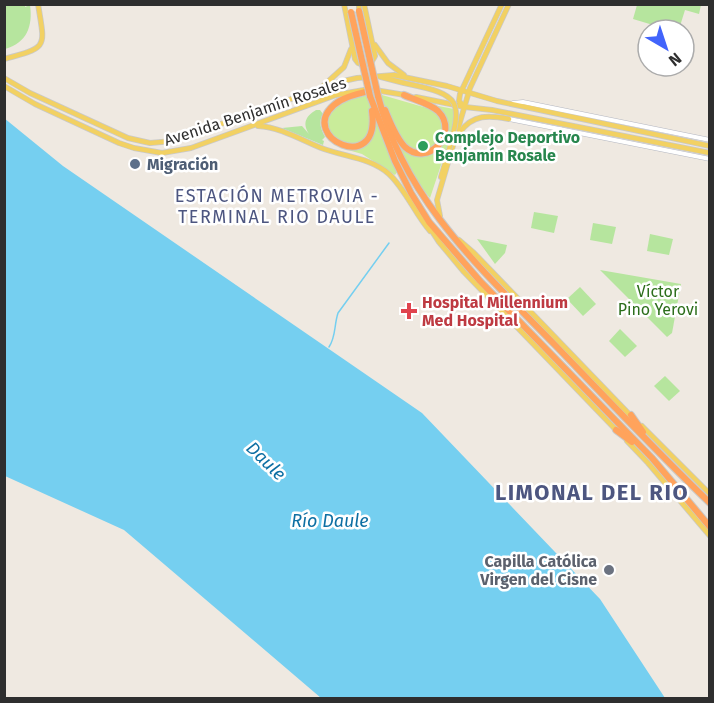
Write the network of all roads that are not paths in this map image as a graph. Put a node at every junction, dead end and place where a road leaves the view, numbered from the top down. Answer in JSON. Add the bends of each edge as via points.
{"nodes":[{"id":1,"x":38,"y":4,"type":"edge"},
{"id":2,"x":344,"y":4,"type":"edge"},
{"id":3,"x":349,"y":4,"type":"edge"},
{"id":4,"x":502,"y":4,"type":"edge"},
{"id":5,"x":509,"y":4,"type":"edge"},
{"id":6,"x":361,"y":6,"type":"edge"},
{"id":7,"x":351,"y":12,"type":"joint"},
{"id":8,"x":372,"y":37,"type":"junction"},
{"id":9,"x":351,"y":44,"type":"junction"},
{"id":10,"x":4,"y":59,"type":"edge"},
{"id":11,"x":375,"y":76,"type":"junction"},
{"id":12,"x":4,"y":78,"type":"edge"},
{"id":13,"x":415,"y":79,"type":"junction"},
{"id":14,"x":4,"y":86,"type":"edge"},
{"id":15,"x":319,"y":89,"type":"junction"},
{"id":16,"x":461,"y":91,"type":"junction"},
{"id":17,"x":371,"y":93,"type":"junction"},
{"id":18,"x":468,"y":93,"type":"junction"},
{"id":19,"x":404,"y":95,"type":"junction"},
{"id":20,"x":378,"y":96,"type":"junction"},
{"id":21,"x":497,"y":101,"type":"junction"},
{"id":22,"x":465,"y":107,"type":"junction"},
{"id":23,"x":492,"y":110,"type":"junction"},
{"id":24,"x":509,"y":119,"type":"junction"},
{"id":25,"x":253,"y":126,"type":"junction"},
{"id":26,"x":457,"y":137,"type":"junction"},
{"id":27,"x":710,"y":140,"type":"edge"},
{"id":28,"x":391,"y":144,"type":"junction"},
{"id":29,"x":710,"y":146,"type":"edge"},
{"id":30,"x":672,"y":149,"type":"junction"},
{"id":31,"x":710,"y":153,"type":"edge"},
{"id":32,"x":710,"y":159,"type":"edge"},
{"id":33,"x":437,"y":200,"type":"junction"},
{"id":34,"x":420,"y":209,"type":"junction"},
{"id":35,"x":449,"y":231,"type":"junction"},
{"id":36,"x":439,"y":242,"type":"junction"},
{"id":37,"x":631,"y":415,"type":"junction"},
{"id":38,"x":616,"y":430,"type":"junction"},
{"id":39,"x":656,"y":450,"type":"junction"},
{"id":40,"x":650,"y":456,"type":"junction"},
{"id":41,"x":710,"y":494,"type":"edge"},
{"id":42,"x":689,"y":503,"type":"junction"},
{"id":43,"x":710,"y":505,"type":"edge"},
{"id":44,"x":710,"y":522,"type":"edge"},
{"id":45,"x":710,"y":527,"type":"edge"},
{"id":46,"x":710,"y":536,"type":"edge"}],
"edges":[{"from":1,"to":10,"type":"main road","via":[[41,44],[35,51]]},
{"from":2,"to":9,"type":"main road"},
{"from":3,"to":7,"type":"main road"},
{"from":4,"to":16,"type":"main road"},
{"from":5,"to":18,"type":"main road"},
{"from":6,"to":8,"type":"main road"},
{"from":6,"to":20,"type":"highway","bridge":true},
{"from":7,"to":17,"type":"highway","bridge":true},
{"from":8,"to":9,"type":"main road","via":[[375,56],[366,65],[356,61]]},
{"from":8,"to":13,"type":"main road","via":[[392,68]]},
{"from":9,"to":15,"type":"main road","via":[[344,67]]},
{"from":11,"to":13,"type":"main road"},
{"from":11,"to":15,"type":"main road","name":"Avenida Benjamín Rosales"},
{"from":11,"to":33,"type":"main road","bridge":true,"via":[[436,90],[452,101],[457,121]]},
{"from":12,"to":15,"type":"main road","name":"Avenida Benjamín Rosales","via":[[128,138],[156,143],[173,141]]},
{"from":13,"to":16,"type":"main road"},
{"from":14,"to":25,"type":"main road","name":"Avenida Benjamín Rosales","via":[[35,105],[104,136],[152,152],[185,150]]},
{"from":16,"to":18,"type":"main road"},
{"from":16,"to":22,"type":"main road","via":[[459,101]]},
{"from":17,"to":17,"type":"highway","via":[[373,127],[365,142],[354,147],[338,144],[329,135],[326,119],[330,109],[340,101]]},
{"from":17,"to":19,"type":"main road","name":"Avenida Benjamín Rosales"},
{"from":17,"to":25,"type":"main road","name":"Avenida Benjamín Rosales","via":[[336,95]]},
{"from":17,"to":28,"type":"highway"},
{"from":18,"to":21,"type":"main road"},
{"from":18,"to":22,"type":"main road"},
{"from":19,"to":20,"type":"highway","via":[[438,112],[445,134],[439,146],[424,153],[409,150]]},
{"from":19,"to":22,"type":"main road","name":"Avenida Benjamín Rosales"},
{"from":20,"to":28,"type":"highway"},
{"from":21,"to":27,"type":"street","via":[[523,102]]},
{"from":21,"to":29,"type":"main road"},
{"from":22,"to":23,"type":"main road","name":"Avenida Benjamín Rosales"},
{"from":22,"to":26,"type":"main road"},
{"from":23,"to":24,"type":"main road"},
{"from":23,"to":30,"type":"main road","name":"Avenida Benjamín Rosales"},
{"from":24,"to":26,"type":"main road","via":[[480,117],[468,123]]},
{"from":24,"to":30,"type":"street"},
{"from":25,"to":36,"type":"main road","via":[[273,128],[380,168],[394,179]]},
{"from":26,"to":33,"type":"main road"},
{"from":28,"to":34,"type":"highway"},
{"from":28,"to":35,"type":"highway"},
{"from":30,"to":31,"type":"main road","name":"Avenida Benjamín Rosales"},
{"from":30,"to":32,"type":"street"},
{"from":33,"to":35,"type":"main road","via":[[438,211]]},
{"from":34,"to":36,"type":"main road"},
{"from":34,"to":40,"type":"highway","via":[[480,281]]},
{"from":35,"to":37,"type":"main road"},
{"from":35,"to":39,"type":"highway","via":[[486,275]]},
{"from":36,"to":38,"type":"main road"},
{"from":37,"to":39,"type":"highway"},
{"from":37,"to":41,"type":"main road"},
{"from":38,"to":40,"type":"highway"},
{"from":38,"to":46,"type":"main road"},
{"from":39,"to":43,"type":"highway"},
{"from":40,"to":42,"type":"highway"},
{"from":42,"to":44,"type":"highway"},
{"from":42,"to":45,"type":"highway"}]}
